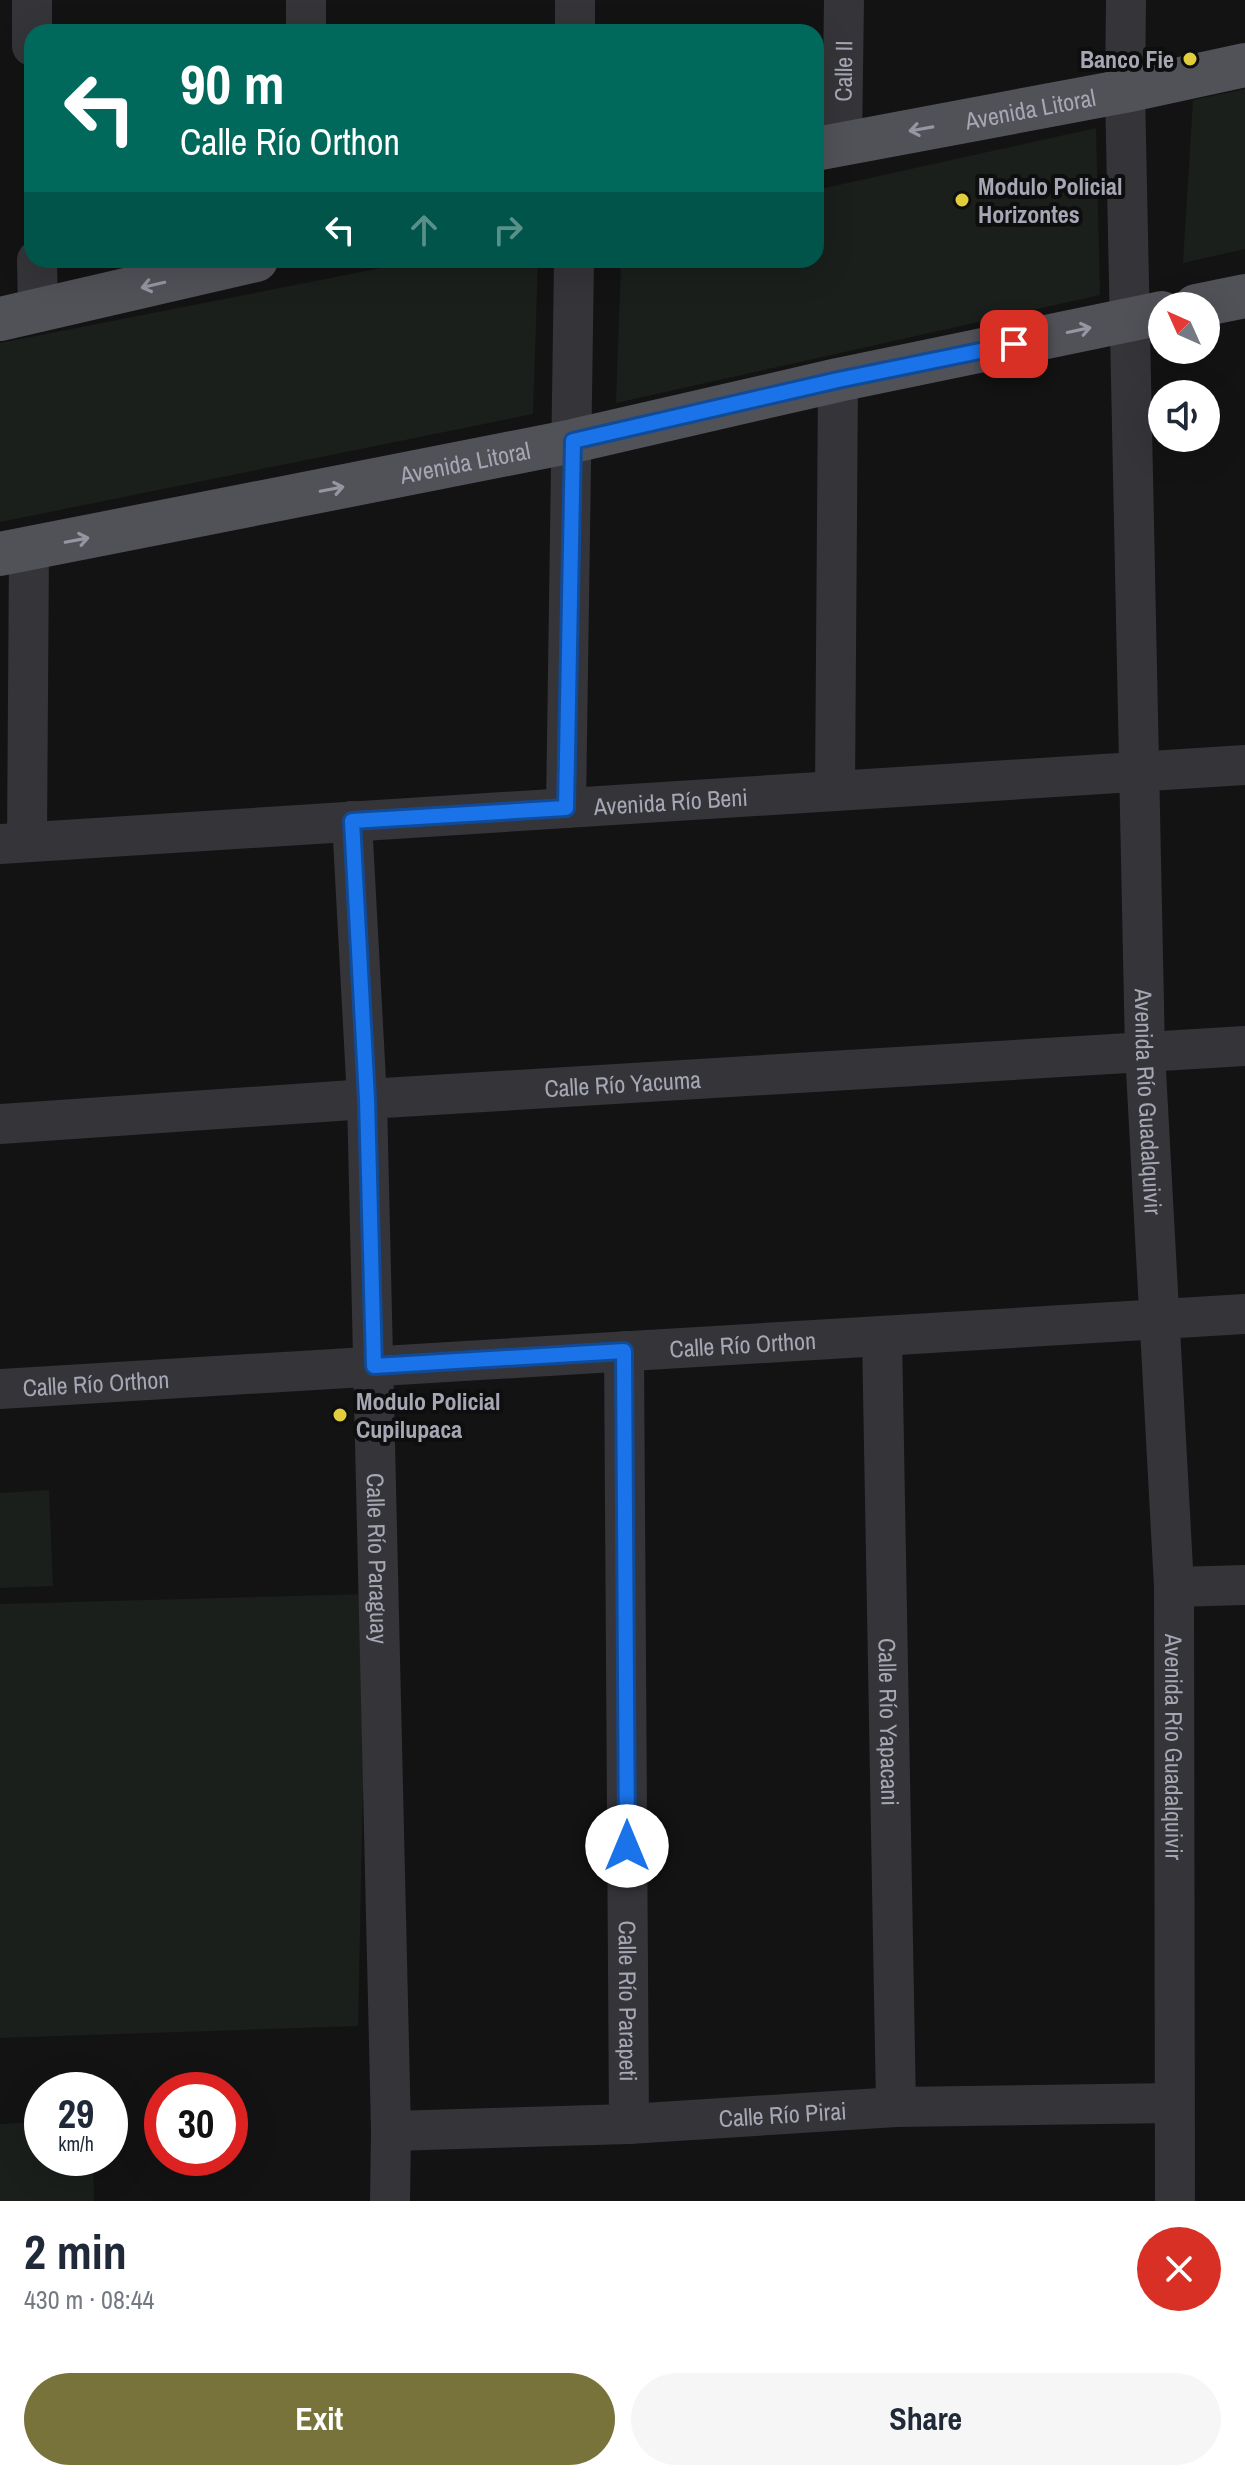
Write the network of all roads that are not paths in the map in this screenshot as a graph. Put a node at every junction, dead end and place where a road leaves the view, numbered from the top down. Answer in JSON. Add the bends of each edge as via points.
{"nodes":[{"id":1,"x":306,"y":0,"type":"edge"},
{"id":2,"x":575,"y":0,"type":"edge"},
{"id":3,"x":844,"y":0,"type":"edge"},
{"id":4,"x":1126,"y":0,"type":"edge"},
{"id":5,"x":306,"y":24,"type":"edge"},
{"id":6,"x":575,"y":24,"type":"edge"},
{"id":7,"x":1245,"y":65,"type":"edge"},
{"id":8,"x":1125,"y":91,"type":"junction"},
{"id":9,"x":829,"y":146,"type":"edge"},
{"id":10,"x":34,"y":268,"type":"edge"},
{"id":11,"x":222,"y":268,"type":"edge"},
{"id":12,"x":574,"y":268,"type":"edge"},
{"id":13,"x":1245,"y":296,"type":"edge"},
{"id":14,"x":1220,"y":301,"type":"edge"},
{"id":15,"x":19,"y":316,"type":"edge"},
{"id":16,"x":1147,"y":316,"type":"edge"},
{"id":17,"x":838,"y":380,"type":"junction"},
{"id":18,"x":573,"y":441,"type":"junction"},
{"id":19,"x":14,"y":552,"type":"edge"},
{"id":20,"x":1245,"y":765,"type":"edge"},
{"id":21,"x":1140,"y":771,"type":"junction"},
{"id":22,"x":835,"y":791,"type":"junction"},
{"id":23,"x":566,"y":808,"type":"junction"},
{"id":24,"x":352,"y":821,"type":"junction"},
{"id":25,"x":14,"y":843,"type":"edge"},
{"id":26,"x":1245,"y":1046,"type":"edge"},
{"id":27,"x":1145,"y":1052,"type":"junction"},
{"id":28,"x":367,"y":1099,"type":"junction"},
{"id":29,"x":0,"y":1124,"type":"edge"},
{"id":30,"x":1245,"y":1314,"type":"edge"},
{"id":31,"x":1158,"y":1319,"type":"junction"},
{"id":32,"x":882,"y":1336,"type":"junction"},
{"id":33,"x":624,"y":1351,"type":"junction"},
{"id":34,"x":374,"y":1366,"type":"junction"},
{"id":35,"x":0,"y":1389,"type":"edge"},
{"id":36,"x":1245,"y":1585,"type":"edge"},
{"id":37,"x":1174,"y":1587,"type":"junction"},
{"id":38,"x":1174,"y":2103,"type":"junction"},
{"id":39,"x":896,"y":2107,"type":"junction"},
{"id":40,"x":629,"y":2124,"type":"junction"},
{"id":41,"x":391,"y":2131,"type":"junction"},
{"id":42,"x":390,"y":2201,"type":"edge"},
{"id":43,"x":1175,"y":2201,"type":"edge"}],
"edges":[{"from":1,"to":5,"type":"street"},
{"from":2,"to":6,"type":"street"},
{"from":3,"to":9,"type":"street","name":"Calle II"},
{"from":4,"to":8,"type":"street","name":"Avenida Río Guadalquivir"},
{"from":7,"to":8,"type":"main road","name":"Avenida Litoral"},
{"from":8,"to":9,"type":"main road","name":"Avenida Litoral","one_way":true},
{"from":8,"to":16,"type":"street","name":"Avenida Río Guadalquivir"},
{"from":10,"to":15,"type":"street"},
{"from":11,"to":15,"type":"main road","one_way":true},
{"from":12,"to":18,"type":"street"},
{"from":13,"to":14,"type":"main road"},
{"from":17,"to":16,"type":"main road","name":"Avenida Litoral","one_way":true},
{"from":16,"to":21,"type":"street","name":"Avenida Río Guadalquivir"},
{"from":17,"to":18,"type":"main road","name":"Avenida Litoral"},
{"from":17,"to":22,"type":"street"},
{"from":19,"to":18,"type":"main road","name":"Avenida Litoral","one_way":true},
{"from":18,"to":23,"type":"street"},
{"from":19,"to":25,"type":"street"},
{"from":20,"to":21,"type":"street","name":"Avenida Río Beni"},
{"from":21,"to":22,"type":"street","name":"Avenida Río Beni"},
{"from":21,"to":27,"type":"street","name":"Avenida Río Guadalquivir"},
{"from":22,"to":23,"type":"street","name":"Avenida Río Beni"},
{"from":23,"to":24,"type":"street","name":"Avenida Río Beni"},
{"from":24,"to":25,"type":"street","name":"Avenida Río Beni"},
{"from":24,"to":28,"type":"street","name":"Calle Río Paraguay"},
{"from":26,"to":27,"type":"street","name":"Calle Río Yacuma"},
{"from":27,"to":28,"type":"street","name":"Calle Río Yacuma"},
{"from":27,"to":31,"type":"street","name":"Avenida Río Guadalquivir"},
{"from":28,"to":29,"type":"street","name":"Calle Río Yacuma"},
{"from":28,"to":34,"type":"street","name":"Calle Río Paraguay"},
{"from":30,"to":31,"type":"street","name":"Calle Río Orthon"},
{"from":31,"to":32,"type":"street","name":"Calle Río Orthon"},
{"from":31,"to":37,"type":"street","name":"Avenida Río Guadalquivir"},
{"from":32,"to":33,"type":"street","name":"Calle Río Orthon"},
{"from":32,"to":39,"type":"street","name":"Calle Río Yapacani"},
{"from":33,"to":34,"type":"street","name":"Calle Río Orthon"},
{"from":33,"to":40,"type":"street","name":"Calle Río Parapeti"},
{"from":34,"to":35,"type":"street","name":"Calle Río Orthon"},
{"from":34,"to":41,"type":"street","name":"Calle Río Paraguay"},
{"from":36,"to":37,"type":"street"},
{"from":37,"to":38,"type":"street","name":"Avenida Río Guadalquivir"},
{"from":38,"to":39,"type":"street","name":"Calle Río Pirai"},
{"from":38,"to":43,"type":"street","name":"Avenida Río Guadalquivir"},
{"from":39,"to":40,"type":"street","name":"Calle Río Pirai"},
{"from":40,"to":41,"type":"street","name":"Calle Río Pirai"},
{"from":41,"to":42,"type":"street","name":"Calle Río Paraguay"}]}
